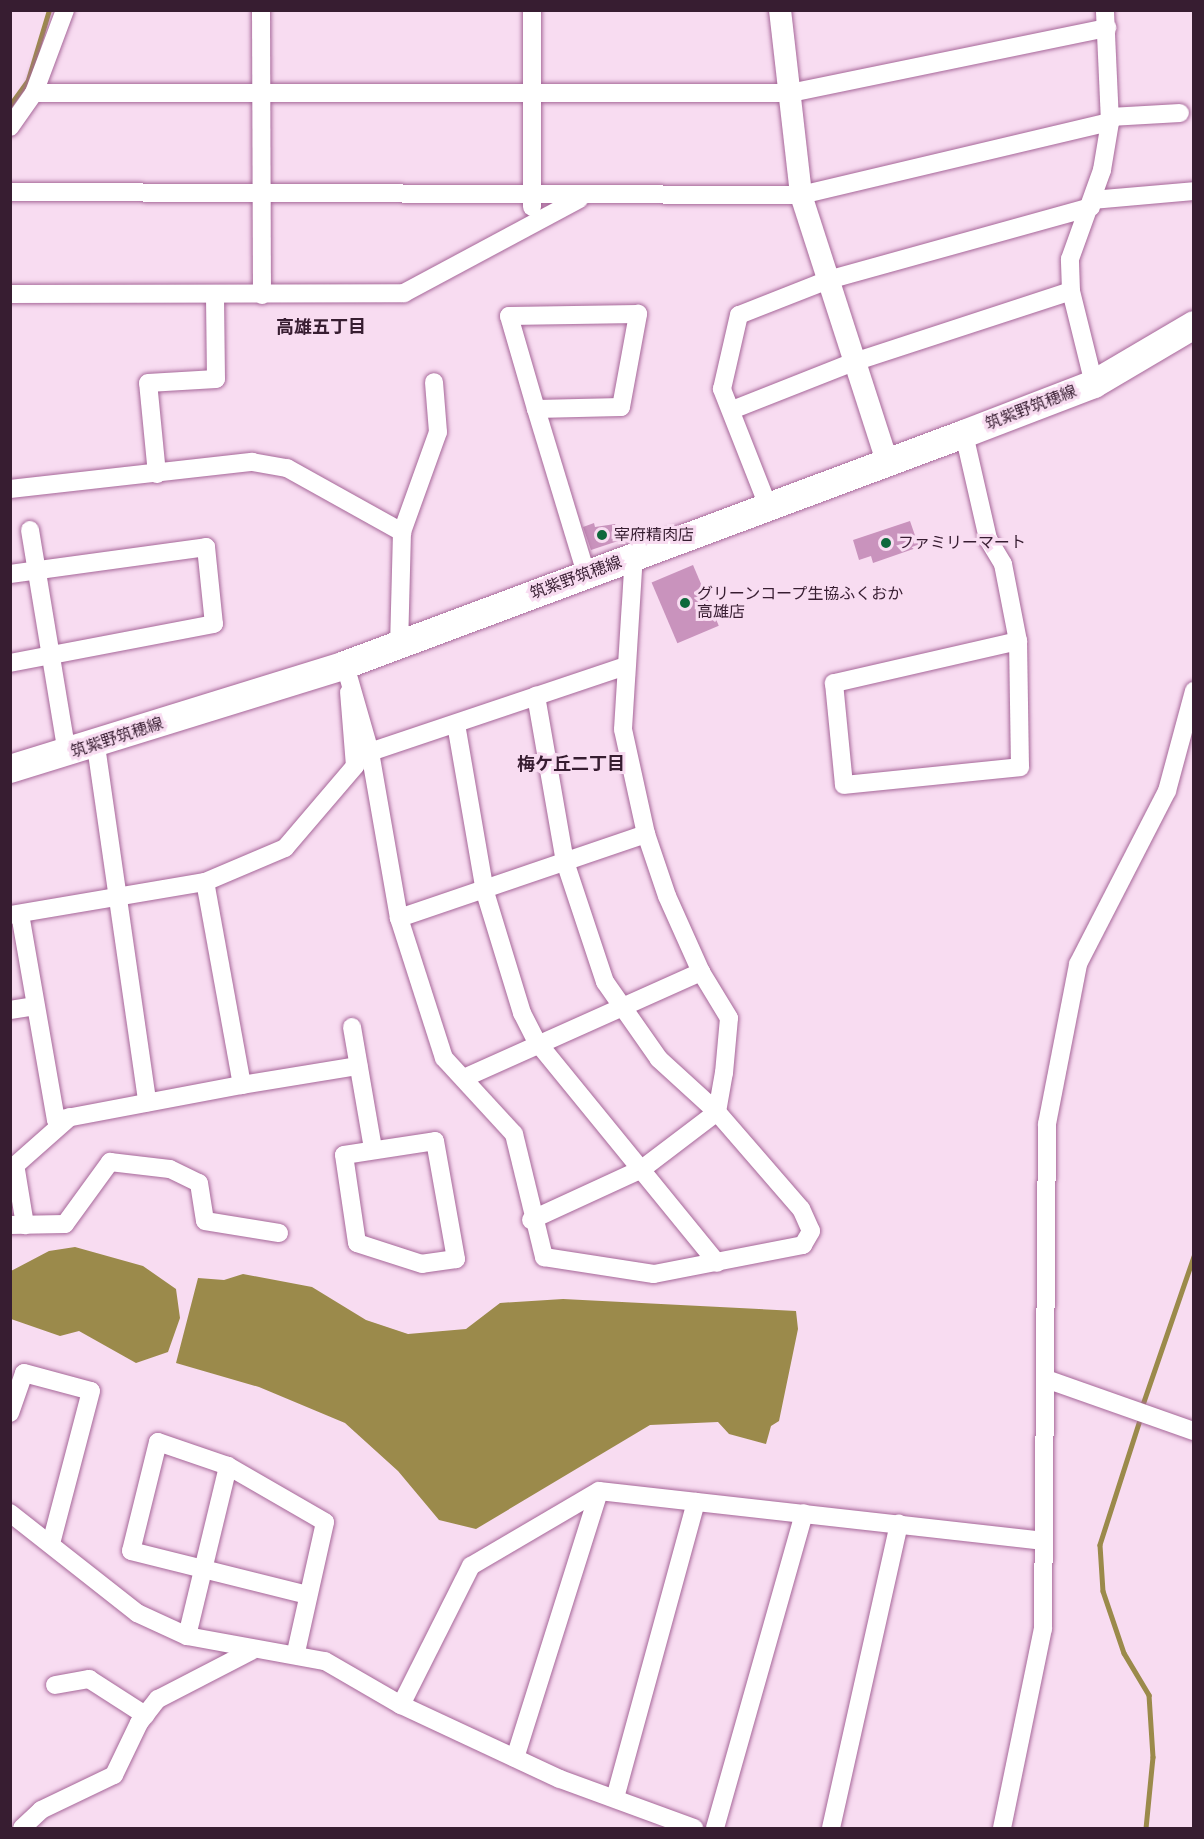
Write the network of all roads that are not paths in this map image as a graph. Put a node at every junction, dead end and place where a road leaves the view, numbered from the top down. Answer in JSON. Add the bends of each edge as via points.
{"nodes":[{"id":1,"x":65,"y":10,"type":"edge"},
{"id":2,"x":261,"y":10,"type":"edge"},
{"id":3,"x":532,"y":10,"type":"edge"},
{"id":4,"x":780,"y":10,"type":"edge"},
{"id":5,"x":1106,"y":19,"type":"edge"},
{"id":6,"x":532,"y":92,"type":"junction"},
{"id":7,"x":34,"y":93,"type":"junction"},
{"id":8,"x":790,"y":93,"type":"junction"},
{"id":9,"x":260,"y":95,"type":"junction"},
{"id":10,"x":1180,"y":113,"type":"dead end"},
{"id":11,"x":1110,"y":119,"type":"junction"},
{"id":12,"x":10,"y":127,"type":"edge"},
{"id":13,"x":1194,"y":191,"type":"edge"},
{"id":14,"x":10,"y":192,"type":"edge"},
{"id":15,"x":801,"y":195,"type":"junction"},
{"id":16,"x":261,"y":196,"type":"junction"},
{"id":17,"x":531,"y":196,"type":"junction"},
{"id":18,"x":581,"y":198,"type":"junction"},
{"id":19,"x":1092,"y":203,"type":"junction"},
{"id":20,"x":532,"y":224,"type":"junction"},
{"id":21,"x":828,"y":280,"type":"junction"},
{"id":22,"x":1071,"y":291,"type":"junction"},
{"id":23,"x":10,"y":294,"type":"edge"},
{"id":24,"x":214,"y":295,"type":"junction"},
{"id":25,"x":262,"y":295,"type":"junction"},
{"id":26,"x":1194,"y":325,"type":"edge"},
{"id":27,"x":854,"y":362,"type":"junction"},
{"id":28,"x":434,"y":382,"type":"dead end"},
{"id":29,"x":1094,"y":384,"type":"junction"},
{"id":30,"x":536,"y":410,"type":"junction"},
{"id":31,"x":732,"y":410,"type":"junction"},
{"id":32,"x":964,"y":434,"type":"junction"},
{"id":33,"x":887,"y":462,"type":"junction"},
{"id":34,"x":157,"y":474,"type":"junction"},
{"id":35,"x":10,"y":489,"type":"edge"},
{"id":36,"x":768,"y":506,"type":"junction"},
{"id":37,"x":30,"y":530,"type":"dead end"},
{"id":38,"x":402,"y":532,"type":"junction"},
{"id":39,"x":634,"y":556,"type":"junction"},
{"id":40,"x":36,"y":572,"type":"junction"},
{"id":41,"x":10,"y":574,"type":"edge"},
{"id":42,"x":586,"y":574,"type":"junction"},
{"id":43,"x":1018,"y":641,"type":"junction"},
{"id":44,"x":399,"y":644,"type":"junction"},
{"id":45,"x":47,"y":655,"type":"junction"},
{"id":46,"x":10,"y":663,"type":"edge"},
{"id":47,"x":623,"y":668,"type":"junction"},
{"id":48,"x":348,"y":671,"type":"junction"},
{"id":49,"x":1194,"y":691,"type":"edge"},
{"id":50,"x":536,"y":695,"type":"junction"},
{"id":51,"x":456,"y":724,"type":"junction"},
{"id":52,"x":96,"y":746,"type":"junction"},
{"id":53,"x":370,"y":752,"type":"junction"},
{"id":54,"x":67,"y":754,"type":"junction"},
{"id":55,"x":10,"y":770,"type":"edge"},
{"id":56,"x":646,"y":834,"type":"junction"},
{"id":57,"x":564,"y":862,"type":"junction"},
{"id":58,"x":205,"y":882,"type":"junction"},
{"id":59,"x":485,"y":892,"type":"junction"},
{"id":60,"x":114,"y":896,"type":"junction"},
{"id":61,"x":15,"y":915,"type":"edge"},
{"id":62,"x":399,"y":918,"type":"junction"},
{"id":63,"x":701,"y":972,"type":"junction"},
{"id":64,"x":34,"y":1006,"type":"junction"},
{"id":65,"x":619,"y":1008,"type":"junction"},
{"id":66,"x":10,"y":1010,"type":"edge"},
{"id":67,"x":352,"y":1027,"type":"dead end"},
{"id":68,"x":537,"y":1042,"type":"junction"},
{"id":69,"x":358,"y":1066,"type":"junction"},
{"id":70,"x":464,"y":1078,"type":"junction"},
{"id":71,"x":242,"y":1085,"type":"junction"},
{"id":72,"x":147,"y":1102,"type":"junction"},
{"id":73,"x":717,"y":1112,"type":"junction"},
{"id":74,"x":70,"y":1117,"type":"junction"},
{"id":75,"x":374,"y":1149,"type":"junction"},
{"id":76,"x":642,"y":1168,"type":"junction"},
{"id":77,"x":13,"y":1170,"type":"edge"},
{"id":78,"x":531,"y":1220,"type":"junction"},
{"id":79,"x":15,"y":1226,"type":"edge"},
{"id":80,"x":279,"y":1233,"type":"dead end"},
{"id":81,"x":717,"y":1263,"type":"junction"},
{"id":82,"x":1047,"y":1379,"type":"junction"},
{"id":83,"x":10,"y":1413,"type":"edge"},
{"id":84,"x":1194,"y":1431,"type":"edge"},
{"id":85,"x":228,"y":1466,"type":"junction"},
{"id":86,"x":599,"y":1491,"type":"junction"},
{"id":87,"x":696,"y":1502,"type":"junction"},
{"id":88,"x":10,"y":1513,"type":"edge"},
{"id":89,"x":804,"y":1513,"type":"junction"},
{"id":90,"x":899,"y":1524,"type":"junction"},
{"id":91,"x":1042,"y":1541,"type":"junction"},
{"id":92,"x":51,"y":1543,"type":"junction"},
{"id":93,"x":204,"y":1570,"type":"junction"},
{"id":94,"x":306,"y":1595,"type":"junction"},
{"id":95,"x":187,"y":1636,"type":"junction"},
{"id":96,"x":251,"y":1651,"type":"junction"},
{"id":97,"x":296,"y":1652,"type":"junction"},
{"id":98,"x":55,"y":1685,"type":"dead end"},
{"id":99,"x":401,"y":1705,"type":"junction"},
{"id":100,"x":145,"y":1715,"type":"junction"},
{"id":101,"x":515,"y":1758,"type":"junction"},
{"id":102,"x":615,"y":1798,"type":"junction"},
{"id":103,"x":22,"y":1828,"type":"edge"},
{"id":104,"x":694,"y":1828,"type":"edge"},
{"id":105,"x":716,"y":1828,"type":"edge"},
{"id":106,"x":831,"y":1828,"type":"edge"},
{"id":107,"x":1002,"y":1828,"type":"edge"}],
"edges":[{"from":1,"to":7,"type":"street"},
{"from":2,"to":9,"type":"street"},
{"from":3,"to":6,"type":"street"},
{"from":4,"to":8,"type":"street"},
{"from":5,"to":8,"type":"street"},
{"from":5,"to":11,"type":"street"},
{"from":6,"to":8,"type":"street"},
{"from":6,"to":9,"type":"street"},
{"from":6,"to":17,"type":"street"},
{"from":7,"to":9,"type":"street"},
{"from":7,"to":12,"type":"street"},
{"from":8,"to":15,"type":"street"},
{"from":9,"to":16,"type":"street"},
{"from":10,"to":11,"type":"street"},
{"from":11,"to":15,"type":"street"},
{"from":11,"to":19,"type":"street"},
{"from":13,"to":19,"type":"street"},
{"from":14,"to":16,"type":"street"},
{"from":15,"to":18,"type":"street"},
{"from":15,"to":21,"type":"street"},
{"from":16,"to":17,"type":"street"},
{"from":16,"to":25,"type":"street"},
{"from":17,"to":18,"type":"street"},
{"from":17,"to":20,"type":"street"},
{"from":18,"to":20,"type":"street"},
{"from":19,"to":21,"type":"street"},
{"from":19,"to":22,"type":"street","via":[[1072,250]]},
{"from":20,"to":25,"type":"street","via":[[404,293]]},
{"from":21,"to":27,"type":"street"},
{"from":21,"to":31,"type":"street","via":[[739,315],[722,389]]},
{"from":22,"to":27,"type":"street"},
{"from":22,"to":29,"type":"street"},
{"from":23,"to":24,"type":"street"},
{"from":24,"to":25,"type":"street"},
{"from":24,"to":34,"type":"street","via":[[216,379],[148,383]]},
{"from":26,"to":29,"type":"main road","name":"筑紫野筑穂線"},
{"from":27,"to":31,"type":"street"},
{"from":27,"to":33,"type":"street"},
{"from":28,"to":38,"type":"street","via":[[438,432]]},
{"from":29,"to":32,"type":"main road","name":"筑紫野筑穂線"},
{"from":30,"to":30,"type":"street","via":[[509,316],[638,314],[621,407]]},
{"from":30,"to":42,"type":"street"},
{"from":31,"to":36,"type":"street"},
{"from":32,"to":33,"type":"main road","name":"筑紫野筑穂線"},
{"from":32,"to":43,"type":"street","via":[[988,539],[1003,564]]},
{"from":33,"to":36,"type":"main road","name":"筑紫野筑穂線"},
{"from":34,"to":35,"type":"street"},
{"from":34,"to":38,"type":"street","via":[[252,462],[287,468]]},
{"from":36,"to":39,"type":"main road","name":"筑紫野筑穂線"},
{"from":37,"to":40,"type":"street"},
{"from":38,"to":44,"type":"street"},
{"from":39,"to":42,"type":"main road","name":"筑紫野筑穂線"},
{"from":39,"to":47,"type":"street"},
{"from":40,"to":41,"type":"street"},
{"from":40,"to":45,"type":"street"},
{"from":40,"to":45,"type":"street","via":[[206,547],[214,624]]},
{"from":42,"to":44,"type":"main road","name":"筑紫野筑穂線"},
{"from":43,"to":43,"type":"street","via":[[834,683],[844,785],[1020,767]]},
{"from":44,"to":48,"type":"main road","name":"筑紫野筑穂線"},
{"from":45,"to":46,"type":"street"},
{"from":45,"to":54,"type":"street"},
{"from":47,"to":50,"type":"street"},
{"from":47,"to":56,"type":"street","via":[[623,729]]},
{"from":48,"to":52,"type":"main road","name":"筑紫野筑穂線"},
{"from":48,"to":53,"type":"street"},
{"from":48,"to":58,"type":"street","via":[[347,716],[356,766],[285,848]]},
{"from":49,"to":82,"type":"street","via":[[1167,791],[1078,964],[1047,1124]]},
{"from":50,"to":51,"type":"street"},
{"from":50,"to":57,"type":"street"},
{"from":51,"to":53,"type":"street"},
{"from":51,"to":59,"type":"street"},
{"from":52,"to":54,"type":"main road","name":"筑紫野筑穂線"},
{"from":52,"to":60,"type":"street"},
{"from":53,"to":62,"type":"street"},
{"from":54,"to":55,"type":"main road","name":"筑紫野筑穂線"},
{"from":56,"to":57,"type":"street"},
{"from":56,"to":63,"type":"street"},
{"from":57,"to":59,"type":"street"},
{"from":57,"to":65,"type":"street","via":[[605,982]]},
{"from":58,"to":60,"type":"street"},
{"from":58,"to":71,"type":"street"},
{"from":59,"to":62,"type":"street"},
{"from":59,"to":68,"type":"street","via":[[511,984]]},
{"from":60,"to":61,"type":"street"},
{"from":60,"to":72,"type":"street"},
{"from":61,"to":64,"type":"street"},
{"from":62,"to":70,"type":"street","via":[[444,1058]]},
{"from":63,"to":65,"type":"street"},
{"from":63,"to":73,"type":"street","via":[[729,1018]]},
{"from":64,"to":66,"type":"street"},
{"from":64,"to":74,"type":"street","via":[[56,1120]]},
{"from":65,"to":68,"type":"street"},
{"from":65,"to":73,"type":"street","via":[[659,1059]]},
{"from":67,"to":69,"type":"street"},
{"from":68,"to":70,"type":"street"},
{"from":68,"to":76,"type":"street"},
{"from":69,"to":71,"type":"street"},
{"from":69,"to":75,"type":"street"},
{"from":70,"to":78,"type":"street","via":[[514,1134]]},
{"from":71,"to":72,"type":"street"},
{"from":72,"to":74,"type":"street"},
{"from":73,"to":76,"type":"street"},
{"from":73,"to":81,"type":"street","via":[[801,1209],[811,1231],[803,1245]]},
{"from":74,"to":77,"type":"street"},
{"from":75,"to":75,"type":"street","via":[[344,1155],[357,1243],[422,1264],[456,1259],[435,1141]]},
{"from":76,"to":78,"type":"street"},
{"from":76,"to":81,"type":"street"},
{"from":77,"to":79,"type":"street"},
{"from":78,"to":81,"type":"street","via":[[544,1257],[654,1274]]},
{"from":79,"to":80,"type":"street","via":[[65,1224],[110,1162],[170,1169],[200,1184],[205,1221]]},
{"from":82,"to":84,"type":"street"},
{"from":82,"to":91,"type":"street"},
{"from":83,"to":92,"type":"street","via":[[24,1373],[91,1391]]},
{"from":85,"to":93,"type":"street"},
{"from":85,"to":93,"type":"street","via":[[158,1442],[131,1551]]},
{"from":85,"to":94,"type":"street","via":[[325,1522]]},
{"from":86,"to":87,"type":"street"},
{"from":86,"to":99,"type":"street","via":[[471,1566]]},
{"from":86,"to":101,"type":"street"},
{"from":87,"to":89,"type":"street"},
{"from":87,"to":102,"type":"street"},
{"from":88,"to":92,"type":"street"},
{"from":89,"to":90,"type":"street"},
{"from":89,"to":105,"type":"street"},
{"from":90,"to":91,"type":"street"},
{"from":90,"to":106,"type":"street"},
{"from":91,"to":107,"type":"street","via":[[1044,1629]]},
{"from":92,"to":95,"type":"street","via":[[137,1613]]},
{"from":93,"to":94,"type":"street"},
{"from":93,"to":95,"type":"street"},
{"from":94,"to":97,"type":"street"},
{"from":95,"to":96,"type":"street"},
{"from":96,"to":97,"type":"street"},
{"from":96,"to":100,"type":"street","via":[[158,1699]]},
{"from":97,"to":99,"type":"street","via":[[350,1672]]},
{"from":98,"to":100,"type":"street","via":[[88,1679]]},
{"from":99,"to":101,"type":"street"},
{"from":100,"to":103,"type":"street","via":[[114,1775],[41,1810]]},
{"from":101,"to":102,"type":"street"},
{"from":102,"to":104,"type":"street"}]}
